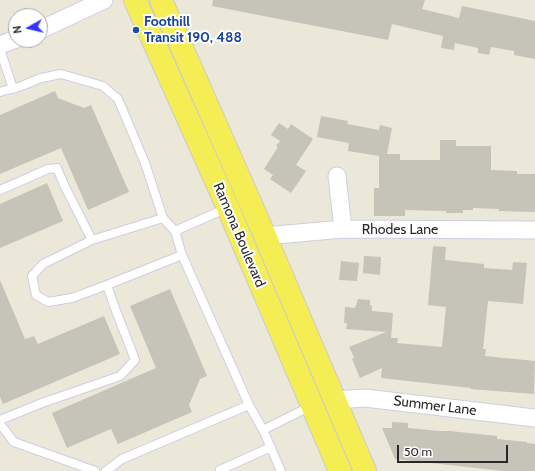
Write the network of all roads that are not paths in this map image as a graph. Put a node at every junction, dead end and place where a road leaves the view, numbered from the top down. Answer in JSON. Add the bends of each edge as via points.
{"nodes":[{"id":1,"x":104,"y":0,"type":"edge"},
{"id":2,"x":135,"y":0,"type":"edge"},
{"id":3,"x":161,"y":0,"type":"edge"},
{"id":4,"x":48,"y":26,"type":"edge"},
{"id":5,"x":0,"y":49,"type":"edge"},
{"id":6,"x":13,"y":89,"type":"junction"},
{"id":7,"x":0,"y":92,"type":"edge"},
{"id":8,"x":337,"y":176,"type":"dead end"},
{"id":9,"x":0,"y":190,"type":"edge"},
{"id":10,"x":228,"y":208,"type":"junction"},
{"id":11,"x":163,"y":218,"type":"junction"},
{"id":12,"x":343,"y":230,"type":"junction"},
{"id":13,"x":535,"y":230,"type":"edge"},
{"id":14,"x":175,"y":231,"type":"junction"},
{"id":15,"x":265,"y":236,"type":"junction"},
{"id":16,"x":92,"y":240,"type":"junction"},
{"id":17,"x":182,"y":255,"type":"junction"},
{"id":18,"x":107,"y":285,"type":"junction"},
{"id":19,"x":335,"y":400,"type":"junction"},
{"id":20,"x":249,"y":405,"type":"junction"},
{"id":21,"x":312,"y":405,"type":"junction"},
{"id":22,"x":535,"y":418,"type":"edge"},
{"id":23,"x":0,"y":420,"type":"edge"},
{"id":24,"x":0,"y":424,"type":"edge"},
{"id":25,"x":263,"y":430,"type":"junction"},
{"id":26,"x":271,"y":447,"type":"junction"},
{"id":27,"x":220,"y":470,"type":"edge"},
{"id":28,"x":95,"y":471,"type":"edge"},
{"id":29,"x":106,"y":471,"type":"edge"},
{"id":30,"x":281,"y":471,"type":"edge"},
{"id":31,"x":340,"y":471,"type":"edge"},
{"id":32,"x":365,"y":471,"type":"edge"}],
"edges":[{"from":1,"to":4,"type":"street"},
{"from":2,"to":10,"type":"main road","name":"Ramona Boulevard"},
{"from":3,"to":15,"type":"main road","name":"Ramona Boulevard"},
{"from":5,"to":6,"type":"lane"},
{"from":6,"to":7,"type":"lane"},
{"from":6,"to":11,"type":"lane","via":[[41,78],[61,74],[103,86],[118,98],[145,163]]},
{"from":8,"to":12,"type":"street"},
{"from":9,"to":16,"type":"lane","via":[[48,169],[57,168]]},
{"from":10,"to":14,"type":"lane"},
{"from":10,"to":21,"type":"main road","name":"Ramona Boulevard"},
{"from":11,"to":14,"type":"lane"},
{"from":11,"to":16,"type":"lane"},
{"from":12,"to":13,"type":"street","name":"Rhodes Lane"},
{"from":12,"to":15,"type":"street","name":"Rhodes Lane"},
{"from":14,"to":17,"type":"lane"},
{"from":15,"to":19,"type":"main road","name":"Ramona Boulevard"},
{"from":16,"to":18,"type":"lane","via":[[43,264],[32,276],[36,295],[48,302],[72,298]]},
{"from":17,"to":18,"type":"lane"},
{"from":17,"to":20,"type":"lane"},
{"from":18,"to":23,"type":"lane","via":[[135,360],[120,376]]},
{"from":19,"to":22,"type":"street","name":"Summer Lane","via":[[364,398]]},
{"from":19,"to":32,"type":"main road","name":"Ramona Boulevard"},
{"from":20,"to":25,"type":"lane"},
{"from":20,"to":29,"type":"lane","via":[[122,459]]},
{"from":21,"to":25,"type":"lane"},
{"from":21,"to":31,"type":"main road","name":"Ramona Boulevard"},
{"from":24,"to":28,"type":"lane","via":[[14,442]]},
{"from":25,"to":26,"type":"lane"},
{"from":26,"to":27,"type":"lane"},
{"from":26,"to":30,"type":"lane"}]}
